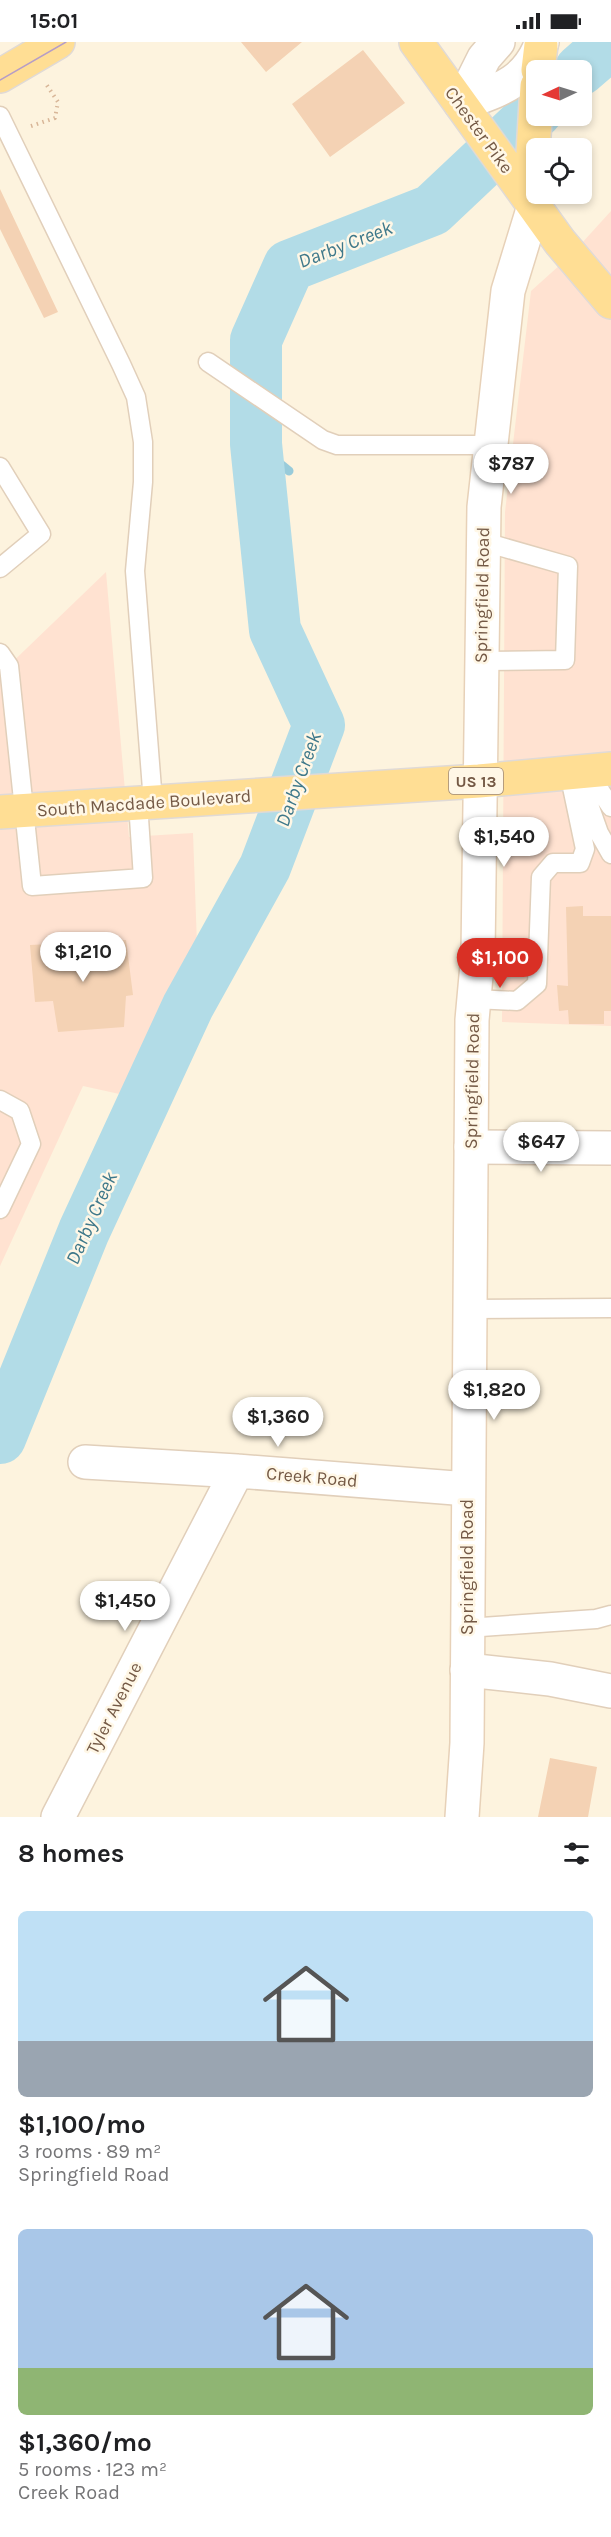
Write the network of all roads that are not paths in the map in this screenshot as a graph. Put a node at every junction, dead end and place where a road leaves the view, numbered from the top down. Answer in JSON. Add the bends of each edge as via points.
{"nodes":[{"id":1,"x":58,"y":42,"type":"edge"},
{"id":2,"x":416,"y":42,"type":"edge"},
{"id":3,"x":498,"y":42,"type":"edge"},
{"id":4,"x":540,"y":52,"type":"edge"},
{"id":5,"x":14,"y":68,"type":"edge"},
{"id":6,"x":460,"y":104,"type":"junction"},
{"id":7,"x":3,"y":123,"type":"edge"},
{"id":8,"x":534,"y":126,"type":"edge"},
{"id":9,"x":534,"y":206,"type":"junction"},
{"id":10,"x":611,"y":302,"type":"edge"},
{"id":11,"x":208,"y":362,"type":"dead end"},
{"id":12,"x":491,"y":445,"type":"junction"},
{"id":13,"x":0,"y":467,"type":"edge"},
{"id":14,"x":481,"y":541,"type":"junction"},
{"id":15,"x":0,"y":568,"type":"edge"},
{"id":16,"x":0,"y":653,"type":"edge"},
{"id":17,"x":481,"y":661,"type":"junction"},
{"id":18,"x":586,"y":771,"type":"edge"},
{"id":19,"x":479,"y":781,"type":"junction"},
{"id":20,"x":145,"y":802,"type":"junction"},
{"id":21,"x":611,"y":807,"type":"edge"},
{"id":22,"x":12,"y":811,"type":"edge"},
{"id":23,"x":611,"y":854,"type":"edge"},
{"id":24,"x":474,"y":999,"type":"junction"},
{"id":25,"x":0,"y":1100,"type":"edge"},
{"id":26,"x":471,"y":1147,"type":"junction"},
{"id":27,"x":611,"y":1148,"type":"edge"},
{"id":28,"x":0,"y":1209,"type":"edge"},
{"id":29,"x":611,"y":1308,"type":"edge"},
{"id":30,"x":469,"y":1309,"type":"junction"},
{"id":31,"x":85,"y":1462,"type":"dead end"},
{"id":32,"x":237,"y":1471,"type":"junction"},
{"id":33,"x":468,"y":1490,"type":"junction"},
{"id":34,"x":611,"y":1615,"type":"edge"},
{"id":35,"x":466,"y":1628,"type":"junction"},
{"id":36,"x":467,"y":1670,"type":"junction"},
{"id":37,"x":611,"y":1691,"type":"edge"},
{"id":38,"x":58,"y":1817,"type":"edge"},
{"id":39,"x":462,"y":1817,"type":"edge"}],
"edges":[{"from":1,"to":5,"type":"main road"},
{"from":2,"to":6,"type":"main road","name":"Chester Pike"},
{"from":3,"to":6,"type":"street","via":[[484,58]]},
{"from":4,"to":6,"type":"street","via":[[510,86]]},
{"from":6,"to":9,"type":"main road","name":"Chester Pike"},
{"from":7,"to":20,"type":"lane","via":[[121,364],[138,408],[143,482],[135,571]]},
{"from":8,"to":9,"type":"main road"},
{"from":9,"to":10,"type":"main road","name":"Chester Pike"},
{"from":9,"to":12,"type":"street","name":"Springfield Road","via":[[508,291]]},
{"from":11,"to":12,"type":"lane","via":[[323,440],[352,447]]},
{"from":12,"to":14,"type":"street","name":"Springfield Road"},
{"from":13,"to":15,"type":"lane","via":[[40,534]]},
{"from":14,"to":17,"type":"street","name":"Springfield Road"},
{"from":14,"to":17,"type":"lane","via":[[568,566],[565,660]]},
{"from":16,"to":22,"type":"lane","via":[[9,666]]},
{"from":17,"to":19,"type":"street","name":"Springfield Road"},
{"from":18,"to":19,"type":"main road","name":"South Macdade Boulevard","number":"US 13"},
{"from":18,"to":21,"type":"lane"},
{"from":18,"to":23,"type":"lane","via":[[598,833]]},
{"from":18,"to":24,"type":"lane","via":[[585,849],[580,863],[553,863],[541,877],[537,984],[518,1001]]},
{"from":19,"to":20,"type":"main road","name":"South Macdade Boulevard","number":"US 13"},
{"from":19,"to":24,"type":"street","name":"Springfield Road"},
{"from":20,"to":22,"type":"main road","name":"South Macdade Boulevard","number":"US 13"},
{"from":20,"to":22,"type":"lane","via":[[143,878],[32,886]]},
{"from":24,"to":26,"type":"street","name":"Springfield Road"},
{"from":25,"to":28,"type":"lane","via":[[20,1111],[32,1144]]},
{"from":26,"to":27,"type":"street"},
{"from":26,"to":30,"type":"street","name":"Springfield Road"},
{"from":29,"to":30,"type":"lane"},
{"from":30,"to":33,"type":"street","name":"Springfield Road"},
{"from":31,"to":32,"type":"street","name":"Creek Road"},
{"from":32,"to":33,"type":"street","name":"Creek Road"},
{"from":32,"to":38,"type":"street","name":"Tyler Avenue"},
{"from":33,"to":35,"type":"street","name":"Springfield Road"},
{"from":34,"to":35,"type":"lane"},
{"from":35,"to":36,"type":"street","name":"Springfield Road"},
{"from":36,"to":37,"type":"street"},
{"from":36,"to":39,"type":"street","name":"Springfield Road"}]}
